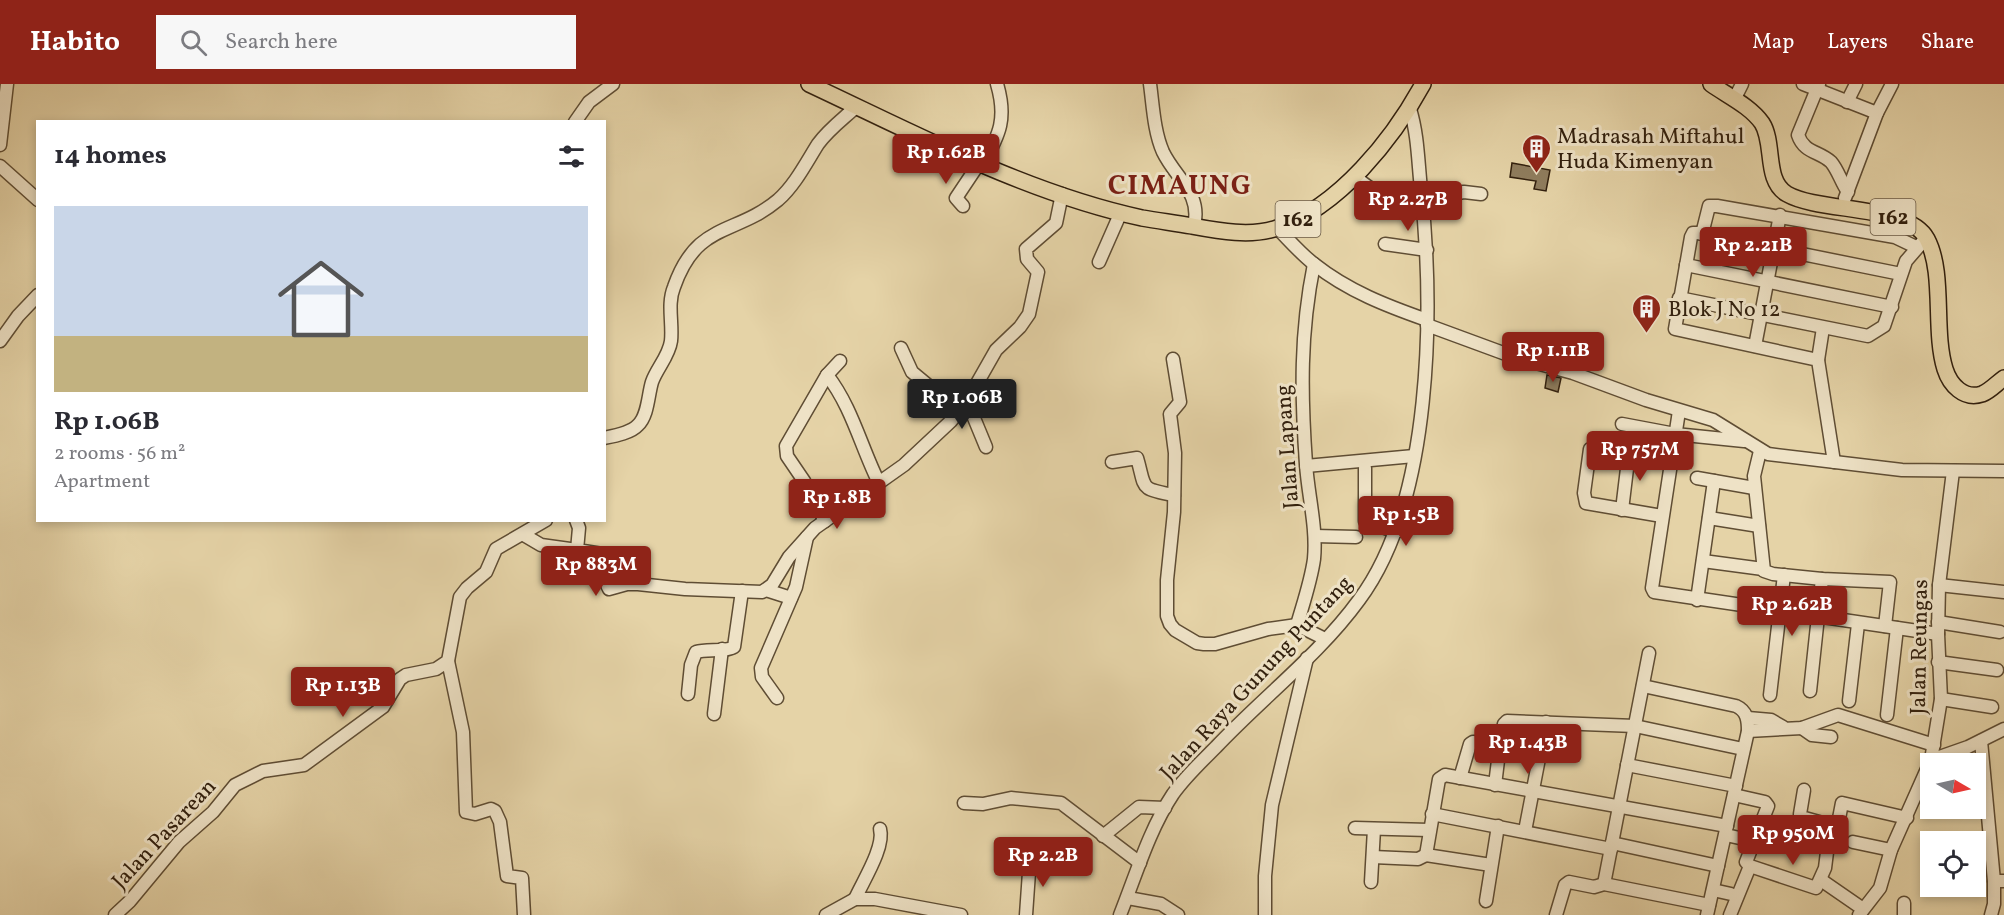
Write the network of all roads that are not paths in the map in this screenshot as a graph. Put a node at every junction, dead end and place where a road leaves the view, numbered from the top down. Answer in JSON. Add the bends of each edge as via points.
{"nodes":[{"id":1,"x":7,"y":84,"type":"edge"},
{"id":2,"x":613,"y":84,"type":"edge"},
{"id":3,"x":809,"y":84,"type":"edge"},
{"id":4,"x":998,"y":84,"type":"edge"},
{"id":5,"x":1150,"y":84,"type":"edge"},
{"id":6,"x":1424,"y":84,"type":"edge"},
{"id":7,"x":1711,"y":84,"type":"edge"},
{"id":8,"x":1742,"y":84,"type":"edge"},
{"id":9,"x":1803,"y":84,"type":"edge"},
{"id":10,"x":1856,"y":84,"type":"edge"},
{"id":11,"x":1892,"y":84,"type":"edge"},
{"id":12,"x":1818,"y":87,"type":"edge"},
{"id":13,"x":829,"y":88,"type":"edge"},
{"id":14,"x":1734,"y":100,"type":"junction"},
{"id":15,"x":1847,"y":102,"type":"junction"},
{"id":16,"x":857,"y":106,"type":"junction"},
{"id":17,"x":1410,"y":109,"type":"junction"},
{"id":18,"x":1877,"y":113,"type":"junction"},
{"id":19,"x":576,"y":120,"type":"edge"},
{"id":20,"x":0,"y":145,"type":"edge"},
{"id":21,"x":982,"y":163,"type":"junction"},
{"id":22,"x":0,"y":166,"type":"edge"},
{"id":23,"x":1355,"y":176,"type":"junction"},
{"id":24,"x":1848,"y":192,"type":"junction"},
{"id":25,"x":1062,"y":194,"type":"junction"},
{"id":26,"x":1422,"y":194,"type":"junction"},
{"id":27,"x":1481,"y":194,"type":"dead end"},
{"id":28,"x":36,"y":198,"type":"edge"},
{"id":29,"x":963,"y":206,"type":"dead end"},
{"id":30,"x":1842,"y":207,"type":"junction"},
{"id":31,"x":1123,"y":213,"type":"junction"},
{"id":32,"x":1780,"y":215,"type":"junction"},
{"id":33,"x":1194,"y":226,"type":"junction"},
{"id":34,"x":1277,"y":228,"type":"junction"},
{"id":35,"x":1702,"y":234,"type":"junction"},
{"id":36,"x":1921,"y":243,"type":"junction"},
{"id":37,"x":1385,"y":244,"type":"dead end"},
{"id":38,"x":1774,"y":248,"type":"junction"},
{"id":39,"x":1427,"y":250,"type":"junction"},
{"id":40,"x":1099,"y":261,"type":"dead end"},
{"id":41,"x":1314,"y":264,"type":"junction"},
{"id":42,"x":1686,"y":264,"type":"junction"},
{"id":43,"x":1901,"y":274,"type":"junction"},
{"id":44,"x":1768,"y":280,"type":"junction"},
{"id":45,"x":36,"y":297,"type":"edge"},
{"id":46,"x":1679,"y":298,"type":"junction"},
{"id":47,"x":1892,"y":307,"type":"junction"},
{"id":48,"x":1761,"y":314,"type":"junction"},
{"id":49,"x":1427,"y":322,"type":"junction"},
{"id":50,"x":1823,"y":327,"type":"junction"},
{"id":51,"x":0,"y":341,"type":"edge"},
{"id":52,"x":1755,"y":346,"type":"junction"},
{"id":53,"x":901,"y":348,"type":"dead end"},
{"id":54,"x":1173,"y":359,"type":"dead end"},
{"id":55,"x":1818,"y":360,"type":"junction"},
{"id":56,"x":840,"y":361,"type":"dead end"},
{"id":57,"x":827,"y":375,"type":"junction"},
{"id":58,"x":2004,"y":378,"type":"edge"},
{"id":59,"x":967,"y":401,"type":"junction"},
{"id":60,"x":958,"y":411,"type":"junction"},
{"id":61,"x":1679,"y":411,"type":"junction"},
{"id":62,"x":1622,"y":424,"type":"dead end"},
{"id":63,"x":1675,"y":434,"type":"junction"},
{"id":64,"x":606,"y":437,"type":"edge"},
{"id":65,"x":1745,"y":441,"type":"junction"},
{"id":66,"x":986,"y":447,"type":"dead end"},
{"id":67,"x":1590,"y":449,"type":"dead end"},
{"id":68,"x":1760,"y":451,"type":"junction"},
{"id":69,"x":1629,"y":452,"type":"dead end"},
{"id":70,"x":1414,"y":456,"type":"junction"},
{"id":71,"x":1112,"y":462,"type":"dead end"},
{"id":72,"x":1834,"y":462,"type":"junction"},
{"id":73,"x":1306,"y":466,"type":"junction"},
{"id":74,"x":1365,"y":468,"type":"dead end"},
{"id":75,"x":1953,"y":471,"type":"junction"},
{"id":76,"x":2004,"y":471,"type":"edge"},
{"id":77,"x":1697,"y":478,"type":"dead end"},
{"id":78,"x":1714,"y":481,"type":"junction"},
{"id":79,"x":879,"y":483,"type":"junction"},
{"id":80,"x":1754,"y":488,"type":"junction"},
{"id":81,"x":1174,"y":495,"type":"junction"},
{"id":82,"x":1622,"y":510,"type":"junction"},
{"id":83,"x":1662,"y":516,"type":"junction"},
{"id":84,"x":1709,"y":518,"type":"junction"},
{"id":85,"x":825,"y":521,"type":"junction"},
{"id":86,"x":543,"y":522,"type":"edge"},
{"id":87,"x":577,"y":522,"type":"edge"},
{"id":88,"x":1759,"y":526,"type":"junction"},
{"id":89,"x":1396,"y":532,"type":"junction"},
{"id":90,"x":524,"y":535,"type":"junction"},
{"id":91,"x":808,"y":536,"type":"junction"},
{"id":92,"x":1315,"y":536,"type":"junction"},
{"id":93,"x":1356,"y":537,"type":"dead end"},
{"id":94,"x":577,"y":550,"type":"junction"},
{"id":95,"x":1703,"y":561,"type":"junction"},
{"id":96,"x":1763,"y":569,"type":"junction"},
{"id":97,"x":1785,"y":575,"type":"junction"},
{"id":98,"x":1822,"y":579,"type":"junction"},
{"id":99,"x":1939,"y":585,"type":"junction"},
{"id":100,"x":766,"y":590,"type":"junction"},
{"id":101,"x":742,"y":591,"type":"junction"},
{"id":102,"x":2004,"y":592,"type":"edge"},
{"id":103,"x":791,"y":598,"type":"junction"},
{"id":104,"x":1697,"y":600,"type":"junction"},
{"id":105,"x":1780,"y":612,"type":"junction"},
{"id":106,"x":1819,"y":618,"type":"junction"},
{"id":107,"x":1858,"y":624,"type":"junction"},
{"id":108,"x":1297,"y":625,"type":"junction"},
{"id":109,"x":1891,"y":627,"type":"junction"},
{"id":110,"x":1938,"y":628,"type":"junction"},
{"id":111,"x":2000,"y":632,"type":"dead end"},
{"id":112,"x":1325,"y":639,"type":"junction"},
{"id":113,"x":722,"y":649,"type":"junction"},
{"id":114,"x":1649,"y":653,"type":"dead end"},
{"id":115,"x":1308,"y":657,"type":"junction"},
{"id":116,"x":448,"y":661,"type":"junction"},
{"id":117,"x":1938,"y":662,"type":"junction"},
{"id":118,"x":1997,"y":670,"type":"dead end"},
{"id":119,"x":1642,"y":686,"type":"junction"},
{"id":120,"x":1810,"y":691,"type":"dead end"},
{"id":121,"x":688,"y":694,"type":"dead end"},
{"id":122,"x":1770,"y":695,"type":"dead end"},
{"id":123,"x":777,"y":698,"type":"dead end"},
{"id":124,"x":1941,"y":699,"type":"junction"},
{"id":125,"x":1849,"y":701,"type":"dead end"},
{"id":126,"x":1992,"y":707,"type":"dead end"},
{"id":127,"x":714,"y":714,"type":"dead end"},
{"id":128,"x":1887,"y":715,"type":"dead end"},
{"id":129,"x":1546,"y":722,"type":"junction"},
{"id":130,"x":1748,"y":725,"type":"junction"},
{"id":131,"x":1635,"y":726,"type":"junction"},
{"id":132,"x":1802,"y":728,"type":"junction"},
{"id":133,"x":2004,"y":729,"type":"edge"},
{"id":134,"x":1831,"y":737,"type":"dead end"},
{"id":135,"x":1981,"y":741,"type":"junction"},
{"id":136,"x":1500,"y":744,"type":"junction"},
{"id":137,"x":1934,"y":745,"type":"junction"},
{"id":138,"x":1743,"y":749,"type":"junction"},
{"id":139,"x":1932,"y":753,"type":"edge"},
{"id":140,"x":1949,"y":753,"type":"edge"},
{"id":141,"x":1627,"y":765,"type":"junction"},
{"id":142,"x":1460,"y":778,"type":"junction"},
{"id":143,"x":1495,"y":785,"type":"junction"},
{"id":144,"x":1920,"y":787,"type":"edge"},
{"id":145,"x":1735,"y":790,"type":"junction"},
{"id":146,"x":1804,"y":790,"type":"dead end"},
{"id":147,"x":1532,"y":791,"type":"junction"},
{"id":148,"x":964,"y":803,"type":"dead end"},
{"id":149,"x":1619,"y":805,"type":"junction"},
{"id":150,"x":1165,"y":808,"type":"junction"},
{"id":151,"x":1432,"y":814,"type":"junction"},
{"id":152,"x":1907,"y":818,"type":"junction"},
{"id":153,"x":1498,"y":826,"type":"junction"},
{"id":154,"x":1838,"y":826,"type":"junction"},
{"id":155,"x":1355,"y":828,"type":"dead end"},
{"id":156,"x":880,"y":829,"type":"dead end"},
{"id":157,"x":1374,"y":829,"type":"junction"},
{"id":158,"x":1429,"y":830,"type":"junction"},
{"id":159,"x":1727,"y":830,"type":"junction"},
{"id":160,"x":1525,"y":831,"type":"junction"},
{"id":161,"x":1103,"y":836,"type":"junction"},
{"id":162,"x":1753,"y":841,"type":"junction"},
{"id":163,"x":1852,"y":842,"type":"dead end"},
{"id":164,"x":1611,"y":846,"type":"junction"},
{"id":165,"x":1891,"y":850,"type":"junction"},
{"id":166,"x":1426,"y":855,"type":"junction"},
{"id":167,"x":1030,"y":858,"type":"dead end"},
{"id":168,"x":1373,"y":858,"type":"junction"},
{"id":169,"x":1140,"y":863,"type":"junction"},
{"id":170,"x":1491,"y":865,"type":"junction"},
{"id":171,"x":1718,"y":866,"type":"junction"},
{"id":172,"x":1749,"y":866,"type":"junction"},
{"id":173,"x":1999,"y":881,"type":"edge"},
{"id":174,"x":1371,"y":882,"type":"dead end"},
{"id":175,"x":1826,"y":883,"type":"junction"},
{"id":176,"x":1604,"y":884,"type":"junction"},
{"id":177,"x":1713,"y":890,"type":"junction"},
{"id":178,"x":1731,"y":894,"type":"dead end"},
{"id":179,"x":1128,"y":898,"type":"junction"},
{"id":180,"x":855,"y":899,"type":"junction"},
{"id":181,"x":1486,"y":901,"type":"dead end"},
{"id":182,"x":1708,"y":910,"type":"edge"},
{"id":183,"x":1861,"y":912,"type":"edge"},
{"id":184,"x":954,"y":914,"type":"edge"},
{"id":185,"x":1117,"y":914,"type":"edge"},
{"id":186,"x":115,"y":915,"type":"edge"},
{"id":187,"x":524,"y":915,"type":"edge"},
{"id":188,"x":826,"y":915,"type":"edge"},
{"id":189,"x":1026,"y":915,"type":"edge"},
{"id":190,"x":1178,"y":915,"type":"edge"},
{"id":191,"x":1265,"y":915,"type":"edge"},
{"id":192,"x":1556,"y":915,"type":"edge"},
{"id":193,"x":1730,"y":915,"type":"edge"},
{"id":194,"x":1991,"y":915,"type":"edge"}],
"edges":[{"from":1,"to":20,"type":"street"},
{"from":2,"to":19,"type":"street","via":[[589,102]]},
{"from":3,"to":13,"type":"main road","number":"162"},
{"from":4,"to":21,"type":"street","via":[[1001,128]]},
{"from":5,"to":33,"type":"street","via":[[1162,149],[1193,196]]},
{"from":6,"to":17,"type":"main road","number":"162"},
{"from":7,"to":14,"type":"main road","number":"162"},
{"from":8,"to":14,"type":"street"},
{"from":9,"to":12,"type":"street"},
{"from":10,"to":15,"type":"street"},
{"from":11,"to":18,"type":"street"},
{"from":12,"to":15,"type":"street"},
{"from":12,"to":24,"type":"street","via":[[1798,135],[1808,150],[1831,163]]},
{"from":13,"to":16,"type":"main road","number":"162"},
{"from":14,"to":30,"type":"main road","number":"162","via":[[1762,124],[1781,190],[1794,198]]},
{"from":15,"to":18,"type":"street"},
{"from":16,"to":21,"type":"main road","number":"162"},
{"from":16,"to":64,"type":"street","via":[[833,126],[778,200],[710,236],[690,255],[674,287],[671,342],[652,384],[642,421],[636,428]]},
{"from":17,"to":23,"type":"main road","number":"162"},
{"from":17,"to":26,"type":"street","name":"Jalan Raya Gunung Puntang"},
{"from":18,"to":24,"type":"street"},
{"from":21,"to":25,"type":"main road","number":"162"},
{"from":21,"to":29,"type":"street","via":[[956,198]]},
{"from":22,"to":28,"type":"street"},
{"from":23,"to":26,"type":"street","via":[[1370,190]]},
{"from":23,"to":34,"type":"main road","number":"162","via":[[1324,204]]},
{"from":24,"to":30,"type":"street"},
{"from":25,"to":31,"type":"main road","number":"162"},
{"from":25,"to":59,"type":"street","via":[[1056,223],[1026,249],[1027,259],[1038,272],[1029,314],[996,350]]},
{"from":26,"to":27,"type":"street"},
{"from":26,"to":39,"type":"street","name":"Jalan Raya Gunung Puntang"},
{"from":30,"to":36,"type":"main road","number":"162","via":[[1912,224]]},
{"from":31,"to":33,"type":"main road","number":"162"},
{"from":31,"to":40,"type":"street"},
{"from":32,"to":35,"type":"street","via":[[1709,206]]},
{"from":32,"to":36,"type":"street"},
{"from":32,"to":38,"type":"street"},
{"from":33,"to":34,"type":"main road","number":"162","via":[[1246,232]]},
{"from":34,"to":41,"type":"street"},
{"from":35,"to":38,"type":"street"},
{"from":35,"to":42,"type":"street","via":[[1693,233]]},
{"from":36,"to":43,"type":"street"},
{"from":36,"to":58,"type":"main road","number":"162","via":[[1933,257],[1943,359],[1951,382],[1964,394],[1972,395],[1981,394]]},
{"from":37,"to":39,"type":"street"},
{"from":38,"to":43,"type":"street"},
{"from":38,"to":44,"type":"street"},
{"from":39,"to":49,"type":"street","name":"Jalan Raya Gunung Puntang"},
{"from":41,"to":49,"type":"street","via":[[1371,298]]},
{"from":41,"to":73,"type":"street","name":"Jalan Lapang","via":[[1301,353]]},
{"from":42,"to":44,"type":"street"},
{"from":42,"to":46,"type":"street"},
{"from":43,"to":47,"type":"street"},
{"from":44,"to":47,"type":"street"},
{"from":44,"to":48,"type":"street"},
{"from":45,"to":51,"type":"street"},
{"from":46,"to":48,"type":"street"},
{"from":46,"to":52,"type":"street","via":[[1673,326],[1677,330]]},
{"from":47,"to":50,"type":"street","via":[[1884,326],[1869,336]]},
{"from":48,"to":50,"type":"street"},
{"from":48,"to":52,"type":"street"},
{"from":49,"to":61,"type":"street","via":[[1514,357]]},
{"from":49,"to":70,"type":"street","name":"Jalan Raya Gunung Puntang"},
{"from":50,"to":55,"type":"street"},
{"from":52,"to":55,"type":"street"},
{"from":53,"to":60,"type":"street","via":[[912,372]]},
{"from":54,"to":81,"type":"street","via":[[1180,395],[1178,408],[1170,414],[1175,453]]},
{"from":55,"to":72,"type":"street"},
{"from":56,"to":57,"type":"street"},
{"from":57,"to":79,"type":"street","via":[[839,390]]},
{"from":57,"to":85,"type":"street","via":[[789,437],[786,451]]},
{"from":59,"to":60,"type":"street"},
{"from":59,"to":66,"type":"street"},
{"from":60,"to":79,"type":"street","via":[[929,443]]},
{"from":61,"to":63,"type":"street"},
{"from":61,"to":65,"type":"street","via":[[1722,424]]},
{"from":62,"to":63,"type":"street"},
{"from":63,"to":65,"type":"street"},
{"from":63,"to":83,"type":"street"},
{"from":65,"to":68,"type":"street"},
{"from":67,"to":82,"type":"street","via":[[1585,501]]},
{"from":68,"to":72,"type":"street"},
{"from":68,"to":80,"type":"street"},
{"from":69,"to":82,"type":"street"},
{"from":70,"to":73,"type":"street"},
{"from":70,"to":89,"type":"street","name":"Jalan Raya Gunung Puntang"},
{"from":71,"to":81,"type":"street","via":[[1137,458],[1145,486]]},
{"from":72,"to":75,"type":"street"},
{"from":73,"to":92,"type":"street","name":"Jalan Lapang"},
{"from":74,"to":89,"type":"street","via":[[1365,520]]},
{"from":75,"to":76,"type":"street"},
{"from":75,"to":99,"type":"street","name":"Jalan Reungas"},
{"from":77,"to":78,"type":"street"},
{"from":78,"to":80,"type":"street"},
{"from":78,"to":84,"type":"street"},
{"from":79,"to":85,"type":"street"},
{"from":80,"to":88,"type":"street"},
{"from":81,"to":108,"type":"street","via":[[1167,605],[1175,630],[1204,645]]},
{"from":82,"to":83,"type":"street"},
{"from":83,"to":104,"type":"street","via":[[1652,588],[1657,594]]},
{"from":84,"to":88,"type":"street"},
{"from":84,"to":95,"type":"street"},
{"from":85,"to":91,"type":"street"},
{"from":86,"to":90,"type":"street"},
{"from":87,"to":94,"type":"street"},
{"from":88,"to":96,"type":"street"},
{"from":89,"to":112,"type":"street","name":"Jalan Raya Gunung Puntang","via":[[1379,570]]},
{"from":90,"to":94,"type":"street","via":[[541,545]]},
{"from":90,"to":116,"type":"street","via":[[496,549],[486,572],[460,597]]},
{"from":91,"to":100,"type":"street"},
{"from":91,"to":103,"type":"street"},
{"from":92,"to":93,"type":"street"},
{"from":92,"to":108,"type":"street","name":"Jalan Lapang"},
{"from":94,"to":101,"type":"street","via":[[602,554],[606,585],[611,589],[627,584]]},
{"from":95,"to":96,"type":"street"},
{"from":95,"to":104,"type":"street"},
{"from":96,"to":97,"type":"street","via":[[1766,573]]},
{"from":97,"to":98,"type":"street"},
{"from":97,"to":105,"type":"street"},
{"from":98,"to":106,"type":"street"},
{"from":98,"to":109,"type":"street","via":[[1890,582]]},
{"from":99,"to":102,"type":"street"},
{"from":99,"to":110,"type":"street","name":"Jalan Reungas"},
{"from":100,"to":101,"type":"street"},
{"from":100,"to":103,"type":"street"},
{"from":101,"to":113,"type":"street","via":[[736,644],[732,649]]},
{"from":103,"to":123,"type":"street","via":[[760,671]]},
{"from":104,"to":105,"type":"street"},
{"from":105,"to":106,"type":"street"},
{"from":105,"to":122,"type":"street"},
{"from":106,"to":107,"type":"street"},
{"from":106,"to":120,"type":"street"},
{"from":107,"to":109,"type":"street"},
{"from":107,"to":125,"type":"street"},
{"from":108,"to":112,"type":"street"},
{"from":109,"to":110,"type":"street"},
{"from":109,"to":128,"type":"street"},
{"from":110,"to":111,"type":"street"},
{"from":110,"to":117,"type":"street","name":"Jalan Reungas"},
{"from":112,"to":115,"type":"street","name":"Jalan Raya Gunung Puntang"},
{"from":113,"to":121,"type":"street","via":[[694,654]]},
{"from":113,"to":127,"type":"street"},
{"from":114,"to":119,"type":"street"},
{"from":115,"to":150,"type":"street","name":"Jalan Raya Gunung Puntang","via":[[1195,768]]},
{"from":115,"to":191,"type":"street","via":[[1272,805]]},
{"from":116,"to":186,"type":"street","name":"Jalan Pasarean","via":[[436,669],[400,679],[383,707],[304,765],[263,771],[235,785]]},
{"from":116,"to":187,"type":"street","via":[[463,732],[466,812],[475,814],[491,809],[498,817],[507,876],[522,878]]},
{"from":117,"to":118,"type":"street"},
{"from":117,"to":124,"type":"street","name":"Jalan Reungas"},
{"from":119,"to":130,"type":"street","via":[[1736,706]]},
{"from":119,"to":131,"type":"street"},
{"from":124,"to":126,"type":"street"},
{"from":124,"to":137,"type":"street","name":"Jalan Reungas"},
{"from":129,"to":131,"type":"street"},
{"from":129,"to":136,"type":"street","via":[[1507,721]]},
{"from":129,"to":147,"type":"street"},
{"from":130,"to":132,"type":"street","via":[[1771,720],[1783,728]]},
{"from":130,"to":138,"type":"street"},
{"from":131,"to":138,"type":"street"},
{"from":131,"to":141,"type":"street"},
{"from":132,"to":134,"type":"street","via":[[1812,735]]},
{"from":132,"to":137,"type":"street","via":[[1832,716],[1846,716]]},
{"from":133,"to":135,"type":"street"},
{"from":135,"to":140,"type":"street"},
{"from":135,"to":173,"type":"street"},
{"from":136,"to":142,"type":"street","via":[[1470,744]]},
{"from":136,"to":143,"type":"street"},
{"from":137,"to":139,"type":"street","name":"Jalan Reungas"},
{"from":138,"to":145,"type":"street"},
{"from":141,"to":145,"type":"street"},
{"from":141,"to":149,"type":"street"},
{"from":142,"to":143,"type":"street"},
{"from":142,"to":151,"type":"street","via":[[1445,775],[1439,779]]},
{"from":143,"to":147,"type":"street"},
{"from":144,"to":152,"type":"street","name":"Jalan Reungas"},
{"from":145,"to":159,"type":"street"},
{"from":145,"to":162,"type":"street","via":[[1767,804]]},
{"from":146,"to":154,"type":"street","via":[[1800,816]]},
{"from":147,"to":149,"type":"street"},
{"from":147,"to":160,"type":"street"},
{"from":148,"to":161,"type":"street","via":[[983,804],[1011,798],[1053,801],[1070,809]]},
{"from":149,"to":159,"type":"street"},
{"from":149,"to":164,"type":"street"},
{"from":150,"to":161,"type":"street","via":[[1139,807]]},
{"from":150,"to":169,"type":"street","name":"Jalan Raya Gunung Puntang"},
{"from":151,"to":153,"type":"street"},
{"from":151,"to":158,"type":"street"},
{"from":152,"to":154,"type":"street","via":[[1842,803]]},
{"from":152,"to":165,"type":"street","name":"Jalan Reungas"},
{"from":153,"to":160,"type":"street"},
{"from":153,"to":170,"type":"street"},
{"from":154,"to":175,"type":"street","via":[[1828,846]]},
{"from":155,"to":157,"type":"street"},
{"from":156,"to":180,"type":"street","via":[[879,846]]},
{"from":157,"to":158,"type":"street"},
{"from":157,"to":168,"type":"street"},
{"from":158,"to":166,"type":"street"},
{"from":159,"to":162,"type":"street"},
{"from":159,"to":171,"type":"street"},
{"from":160,"to":164,"type":"street"},
{"from":161,"to":169,"type":"street"},
{"from":162,"to":172,"type":"street","via":[[1746,862]]},
{"from":163,"to":165,"type":"street"},
{"from":164,"to":171,"type":"street"},
{"from":164,"to":176,"type":"street"},
{"from":165,"to":183,"type":"street","name":"Jalan Reungas","via":[[1880,888]]},
{"from":166,"to":168,"type":"street","via":[[1418,859]]},
{"from":166,"to":170,"type":"street"},
{"from":167,"to":189,"type":"street"},
{"from":168,"to":174,"type":"street"},
{"from":169,"to":179,"type":"street","name":"Jalan Raya Gunung Puntang"},
{"from":170,"to":181,"type":"street"},
{"from":171,"to":177,"type":"street"},
{"from":172,"to":175,"type":"street","via":[[1812,888]]},
{"from":172,"to":193,"type":"street"},
{"from":173,"to":194,"type":"street"},
{"from":175,"to":183,"type":"street"},
{"from":176,"to":182,"type":"street"},
{"from":176,"to":192,"type":"street","via":[[1598,887],[1567,882]]},
{"from":177,"to":178,"type":"street"},
{"from":177,"to":182,"type":"street"},
{"from":179,"to":185,"type":"street","name":"Jalan Raya Gunung Puntang"},
{"from":179,"to":190,"type":"street","via":[[1161,904]]},
{"from":180,"to":184,"type":"street"},
{"from":180,"to":188,"type":"street"}]}
